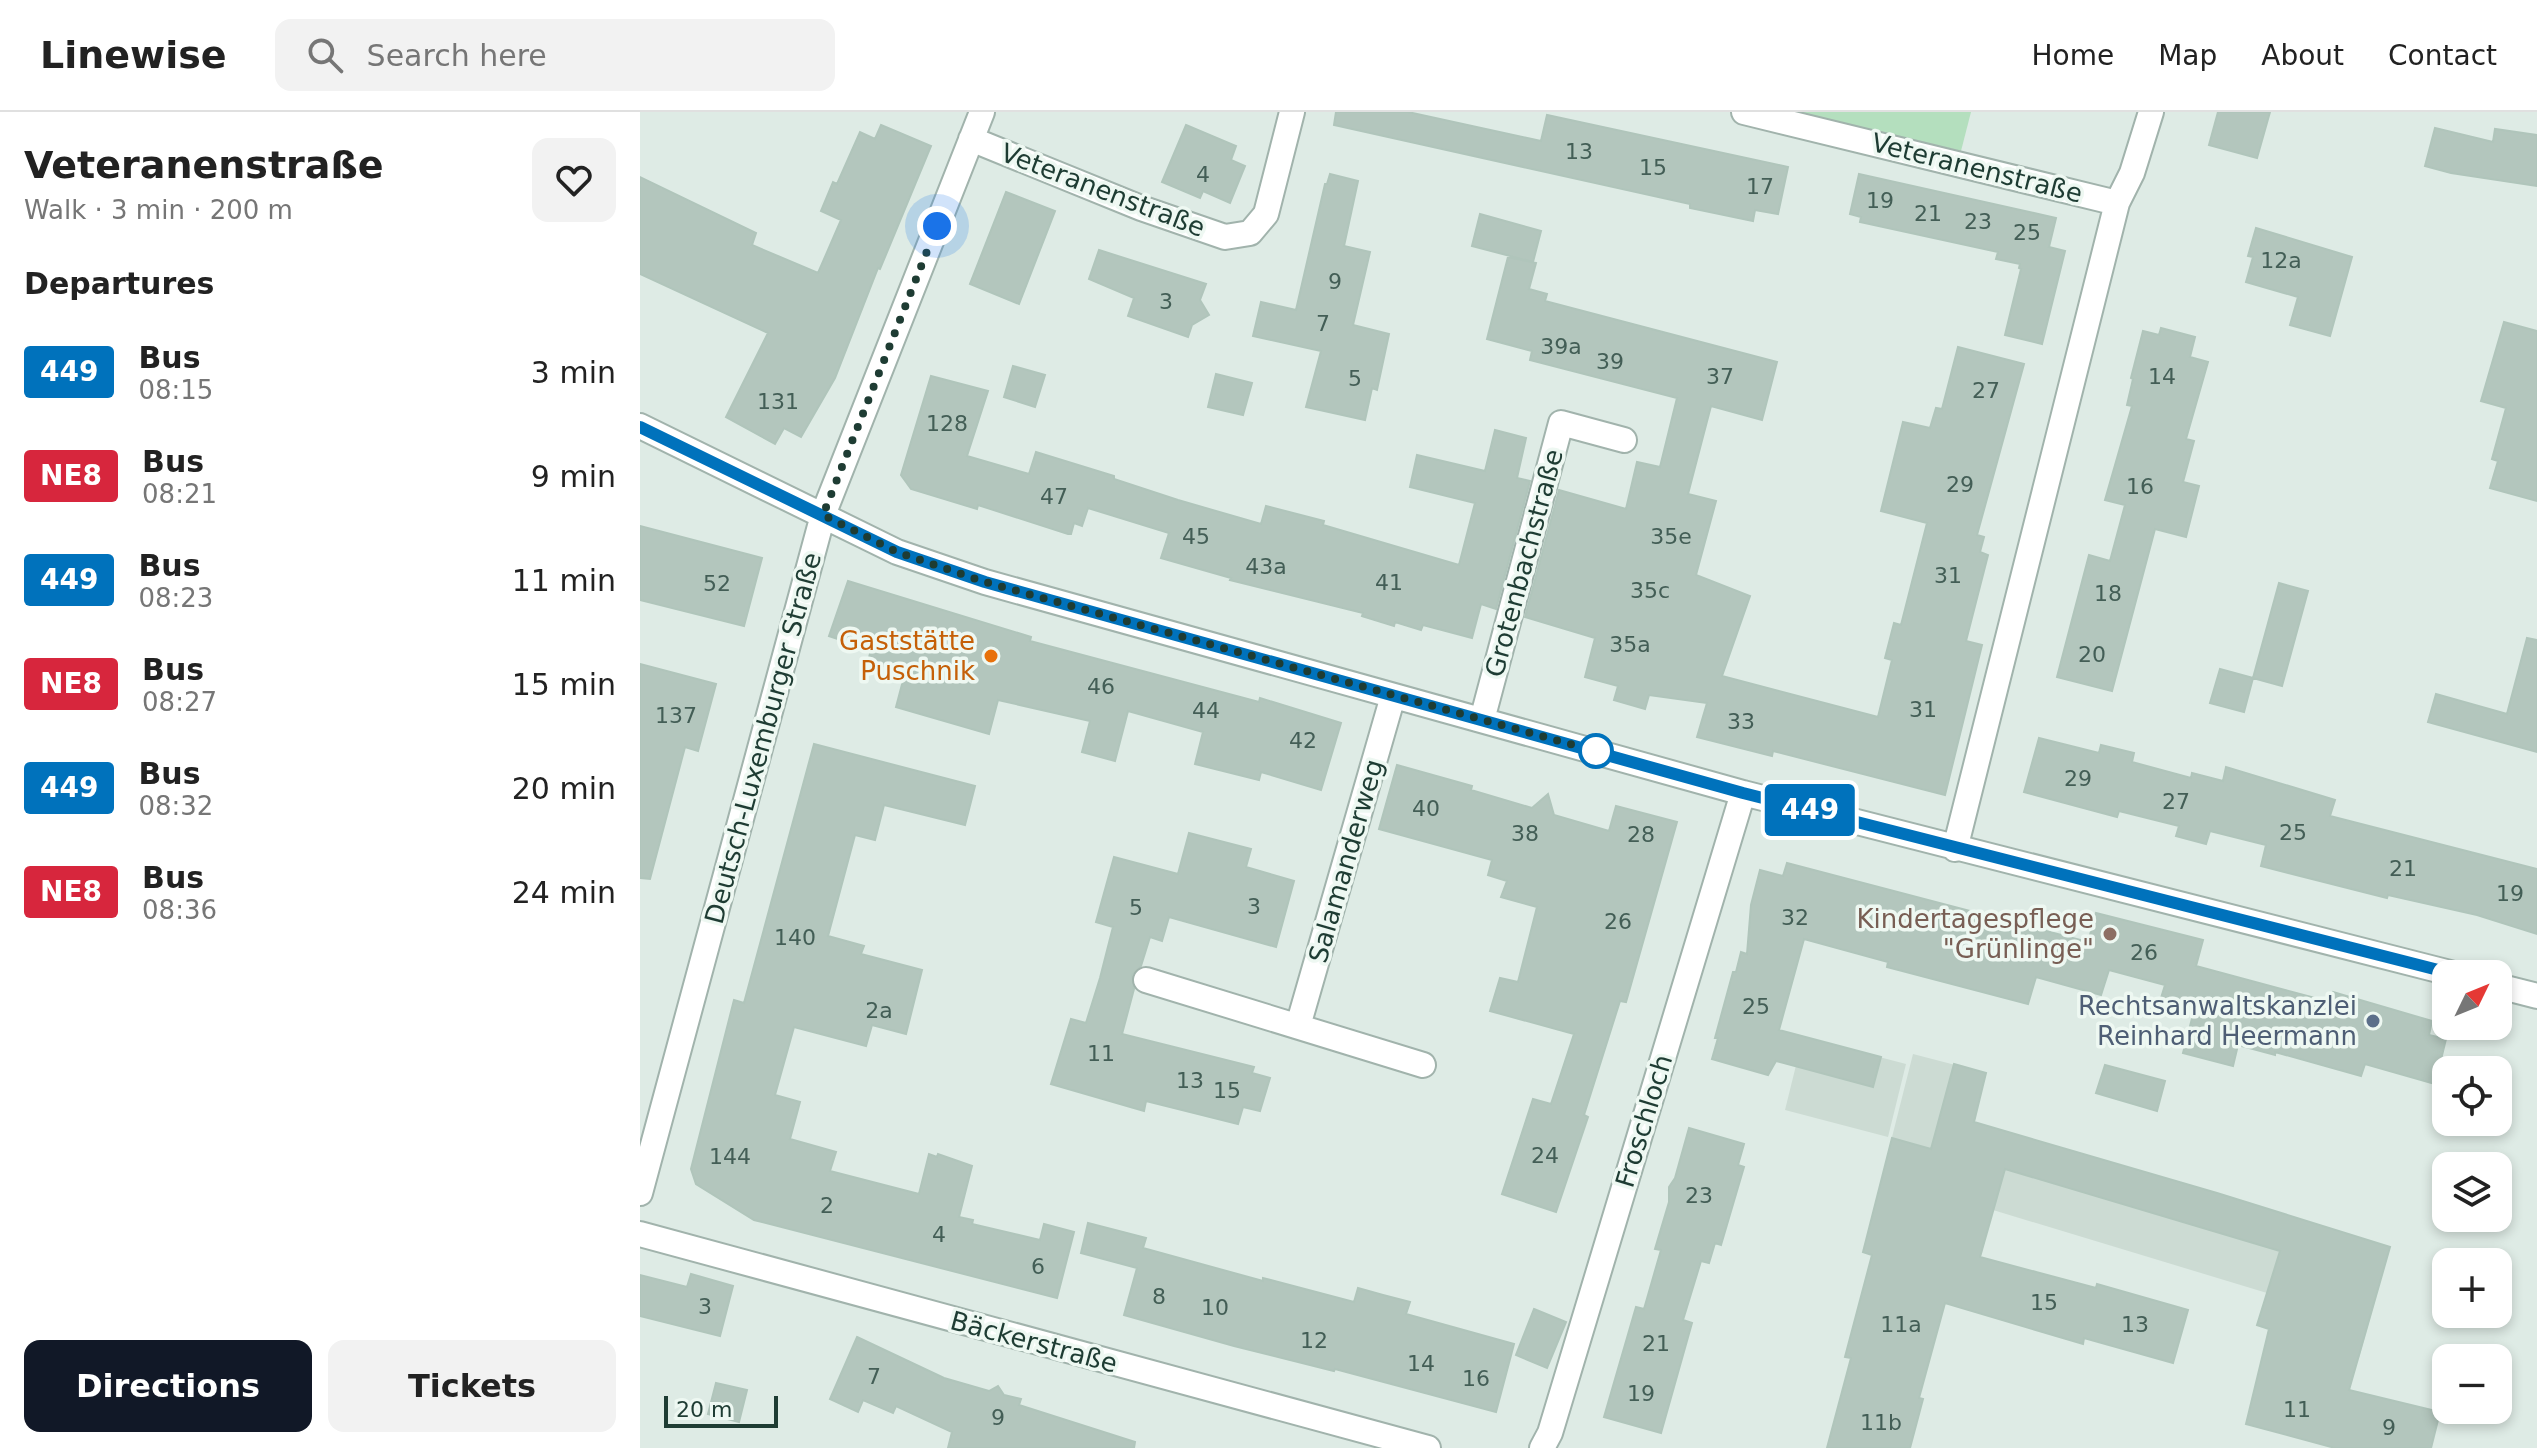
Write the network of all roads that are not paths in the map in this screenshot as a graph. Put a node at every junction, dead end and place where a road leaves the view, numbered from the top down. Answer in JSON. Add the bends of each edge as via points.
{"nodes":[{"id":1,"x":982,"y":112,"type":"edge"},
{"id":2,"x":1292,"y":112,"type":"edge"},
{"id":3,"x":1744,"y":112,"type":"edge"},
{"id":4,"x":2151,"y":112,"type":"edge"},
{"id":5,"x":971,"y":139,"type":"junction"},
{"id":6,"x":2117,"y":203,"type":"junction"},
{"id":7,"x":640,"y":426,"type":"edge"},
{"id":8,"x":1624,"y":440,"type":"dead end"},
{"id":9,"x":823,"y":515,"type":"junction"},
{"id":10,"x":1393,"y":696,"type":"junction"},
{"id":11,"x":1482,"y":720,"type":"junction"},
{"id":12,"x":1743,"y":793,"type":"junction"},
{"id":13,"x":1955,"y":849,"type":"junction"},
{"id":14,"x":2432,"y":968,"type":"edge"},
{"id":15,"x":1146,"y":980,"type":"dead end"},
{"id":16,"x":2512,"y":990,"type":"edge"},
{"id":17,"x":2537,"y":996,"type":"edge"},
{"id":18,"x":1298,"y":1026,"type":"junction"},
{"id":19,"x":1423,"y":1065,"type":"dead end"},
{"id":20,"x":640,"y":1193,"type":"edge"},
{"id":21,"x":640,"y":1234,"type":"edge"},
{"id":22,"x":1428,"y":1448,"type":"edge"},
{"id":23,"x":1542,"y":1448,"type":"edge"}],
"edges":[{"from":1,"to":5,"type":"street","name":"Deutsch-Luxemburger Straße"},
{"from":2,"to":5,"type":"street","name":"Veteranenstraße","via":[[1266,214],[1250,233],[1225,237]]},
{"from":3,"to":6,"type":"street","name":"Veteranenstraße"},
{"from":4,"to":6,"type":"street","name":"Veteranenstraße"},
{"from":5,"to":9,"type":"street","name":"Deutsch-Luxemburger Straße"},
{"from":6,"to":13,"type":"street","name":"Veteranenstraße"},
{"from":7,"to":9,"type":"street"},
{"from":8,"to":11,"type":"street","name":"Grotenbachstraße","via":[[1561,423]]},
{"from":9,"to":10,"type":"street","via":[[897,552],[985,582]]},
{"from":9,"to":20,"type":"street","name":"Deutsch-Luxemburger Straße"},
{"from":10,"to":11,"type":"street"},
{"from":10,"to":18,"type":"street","name":"Salamanderweg"},
{"from":11,"to":12,"type":"street"},
{"from":12,"to":13,"type":"street"},
{"from":12,"to":23,"type":"street","name":"Froschloch"},
{"from":13,"to":14,"type":"street"},
{"from":15,"to":18,"type":"street"},
{"from":16,"to":17,"type":"street"},
{"from":18,"to":19,"type":"street"},
{"from":21,"to":22,"type":"street","name":"Bäckerstraße"}]}
